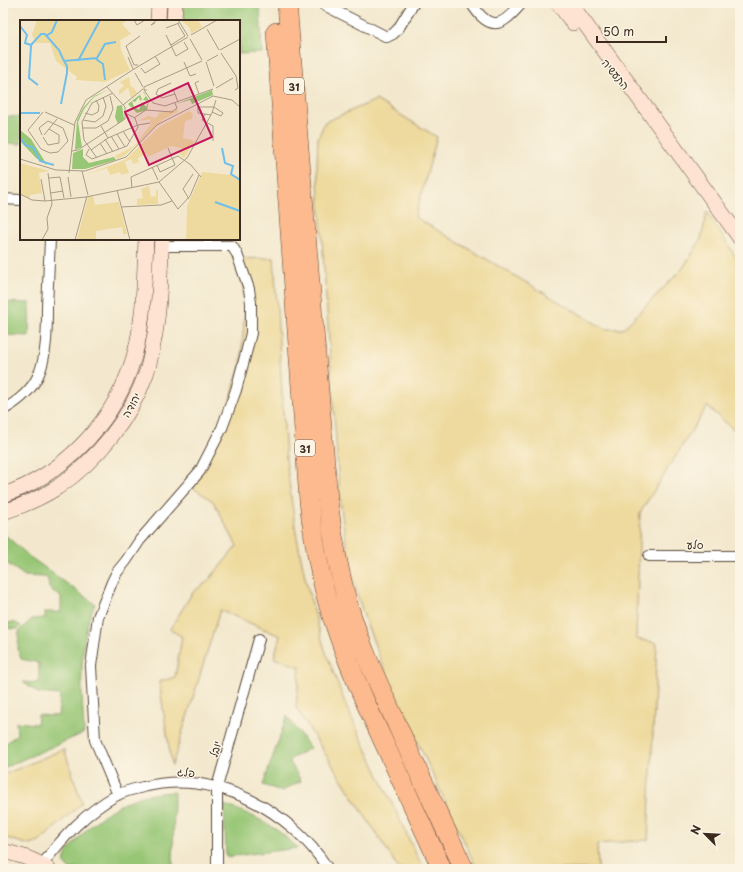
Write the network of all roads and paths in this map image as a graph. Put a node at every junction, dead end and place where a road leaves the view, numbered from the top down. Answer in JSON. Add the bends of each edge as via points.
{"nodes":[{"id":1,"x":175,"y":3,"type":"edge"},
{"id":2,"x":274,"y":3,"type":"edge"},
{"id":3,"x":287,"y":3,"type":"edge"},
{"id":4,"x":323,"y":3,"type":"edge"},
{"id":5,"x":414,"y":3,"type":"edge"},
{"id":6,"x":471,"y":3,"type":"edge"},
{"id":7,"x":522,"y":3,"type":"edge"},
{"id":8,"x":558,"y":3,"type":"edge"},
{"id":9,"x":570,"y":3,"type":"edge"},
{"id":10,"x":174,"y":20,"type":"edge"},
{"id":11,"x":659,"y":126,"type":"junction"},
{"id":12,"x":3,"y":199,"type":"edge"},
{"id":13,"x":20,"y":200,"type":"edge"},
{"id":14,"x":740,"y":238,"type":"edge"},
{"id":15,"x":50,"y":240,"type":"edge"},
{"id":16,"x":146,"y":240,"type":"edge"},
{"id":17,"x":161,"y":243,"type":"edge"},
{"id":18,"x":3,"y":410,"type":"edge"},
{"id":19,"x":3,"y":495,"type":"edge"},
{"id":20,"x":3,"y":512,"type":"edge"},
{"id":21,"x":649,"y":556,"type":"dead end"},
{"id":22,"x":740,"y":556,"type":"edge"},
{"id":23,"x":259,"y":639,"type":"dead end"},
{"id":24,"x":217,"y":787,"type":"junction"},
{"id":25,"x":118,"y":795,"type":"junction"},
{"id":26,"x":3,"y":851,"type":"edge"},
{"id":27,"x":45,"y":867,"type":"edge"},
{"id":28,"x":217,"y":869,"type":"edge"},
{"id":29,"x":328,"y":869,"type":"edge"},
{"id":30,"x":442,"y":869,"type":"edge"},
{"id":31,"x":464,"y":869,"type":"edge"}],
"edges":[{"from":1,"to":10,"type":"street"},
{"from":2,"to":30,"type":"highway","number":"31","via":[[309,501],[318,562],[336,629],[358,687]]},
{"from":3,"to":31,"type":"highway","number":"31","via":[[328,500],[337,558],[347,601],[376,679]]},
{"from":4,"to":5,"type":"street","via":[[387,37],[398,29]]},
{"from":6,"to":7,"type":"street","via":[[481,16],[491,23],[500,23]]},
{"from":8,"to":11,"type":"street","name":"התעשיה"},
{"from":9,"to":11,"type":"street","name":"התעשיה"},
{"from":11,"to":14,"type":"street","name":"התעשיה"},
{"from":12,"to":13,"type":"street"},
{"from":15,"to":18,"type":"street","via":[[46,341],[42,363],[38,376],[29,390],[15,404]]},
{"from":16,"to":19,"type":"street","name":"יהודה","via":[[139,335],[131,368],[110,410],[95,430],[60,465],[24,487]]},
{"from":17,"to":20,"type":"street","name":"יהודה","via":[[159,300],[153,344],[146,373],[126,414],[102,446],[58,487],[30,502]]},
{"from":17,"to":25,"type":"street","via":[[232,246],[249,289],[251,333],[236,390],[222,428],[200,471],[140,540],[117,572],[98,617],[91,666],[95,740]]},
{"from":21,"to":22,"type":"street","name":"סלע"},
{"from":23,"to":24,"type":"street","name":"יובל"},
{"from":24,"to":25,"type":"street","name":"פלג","via":[[179,782],[153,784]]},
{"from":24,"to":28,"type":"street","name":"יובל"},
{"from":24,"to":29,"type":"street","name":"פלג","via":[[245,797],[292,827]]},
{"from":25,"to":27,"type":"street","name":"פלג","via":[[81,820],[55,848]]},
{"from":26,"to":27,"type":"street","via":[[28,858]]}]}
